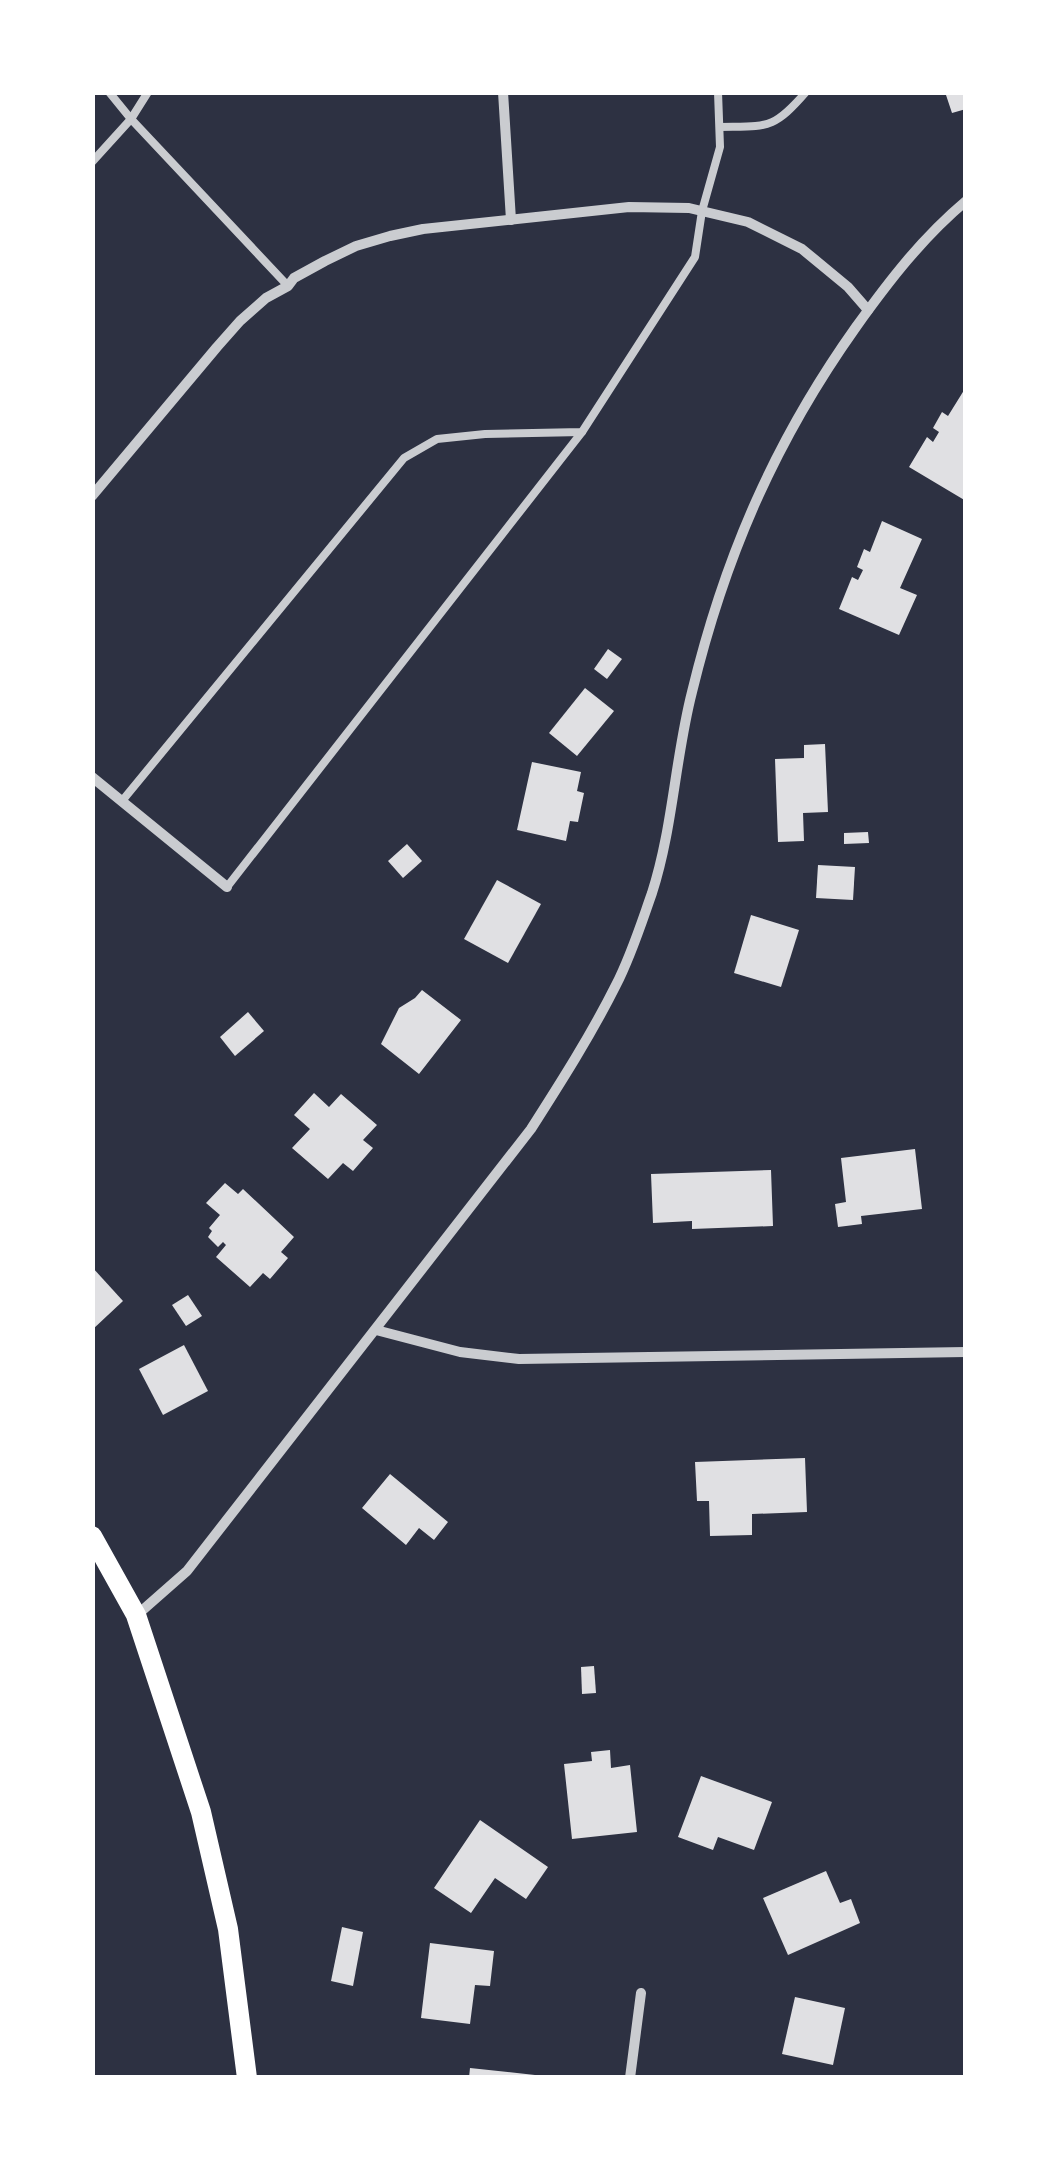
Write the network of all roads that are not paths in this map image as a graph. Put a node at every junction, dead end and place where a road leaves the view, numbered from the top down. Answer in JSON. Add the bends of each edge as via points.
{"nodes":[{"id":1,"x":109,"y":92,"type":"edge"},
{"id":2,"x":148,"y":92,"type":"edge"},
{"id":3,"x":503,"y":92,"type":"edge"},
{"id":4,"x":718,"y":92,"type":"edge"},
{"id":5,"x":806,"y":92,"type":"edge"},
{"id":6,"x":131,"y":119,"type":"junction"},
{"id":7,"x":720,"y":126,"type":"junction"},
{"id":8,"x":92,"y":162,"type":"edge"},
{"id":9,"x":966,"y":201,"type":"edge"},
{"id":10,"x":702,"y":210,"type":"junction"},
{"id":11,"x":510,"y":220,"type":"junction"},
{"id":12,"x":288,"y":286,"type":"junction"},
{"id":13,"x":868,"y":310,"type":"junction"},
{"id":14,"x":582,"y":432,"type":"junction"},
{"id":15,"x":92,"y":496,"type":"edge"},
{"id":16,"x":92,"y":777,"type":"edge"},
{"id":17,"x":122,"y":801,"type":"junction"},
{"id":18,"x":227,"y":887,"type":"joint"},
{"id":19,"x":376,"y":1330,"type":"junction"},
{"id":20,"x":966,"y":1352,"type":"edge"},
{"id":21,"x":92,"y":1536,"type":"edge"},
{"id":22,"x":136,"y":1616,"type":"junction"},
{"id":23,"x":640,"y":1993,"type":"dead end"},
{"id":24,"x":247,"y":2078,"type":"edge"},
{"id":25,"x":630,"y":2078,"type":"edge"}],
"edges":[{"from":1,"to":6,"type":"lane"},
{"from":2,"to":6,"type":"lane"},
{"from":3,"to":11,"type":"street"},
{"from":4,"to":7,"type":"lane"},
{"from":5,"to":7,"type":"lane","via":[[785,116],[764,126]]},
{"from":6,"to":8,"type":"lane"},
{"from":6,"to":12,"type":"lane"},
{"from":7,"to":10,"type":"lane"},
{"from":9,"to":13,"type":"street","via":[[916,249]]},
{"from":10,"to":11,"type":"street","via":[[659,206]]},
{"from":10,"to":13,"type":"street","via":[[748,222],[802,249]]},
{"from":10,"to":14,"type":"lane","via":[[695,257]]},
{"from":11,"to":12,"type":"street","via":[[424,229],[356,246]]},
{"from":12,"to":15,"type":"street","via":[[240,321]]},
{"from":13,"to":19,"type":"street","via":[[782,445],[745,522],[690,696],[653,888],[617,984],[531,1129]]},
{"from":14,"to":17,"type":"lane","via":[[437,438],[404,458]]},
{"from":14,"to":18,"type":"lane"},
{"from":16,"to":17,"type":"street"},
{"from":17,"to":18,"type":"street"},
{"from":19,"to":20,"type":"street","via":[[519,1359]]},
{"from":19,"to":22,"type":"street","via":[[187,1572]]},
{"from":21,"to":22,"type":"main road"},
{"from":22,"to":24,"type":"main road","via":[[201,1812],[228,1930]]},
{"from":23,"to":25,"type":"street"}]}
